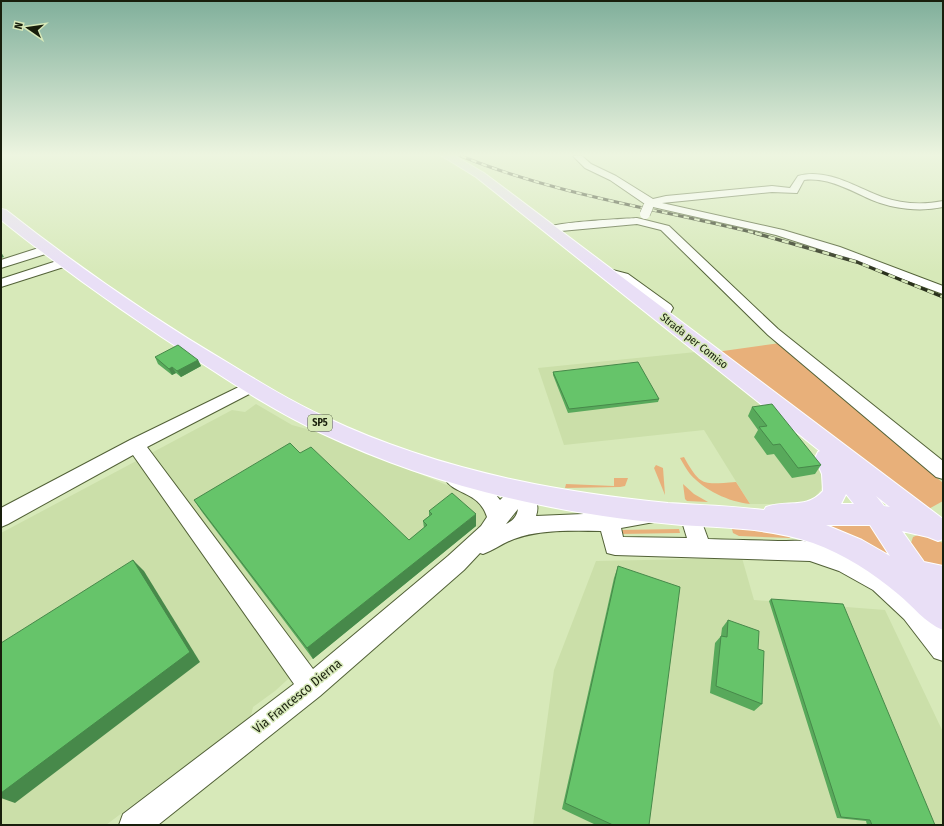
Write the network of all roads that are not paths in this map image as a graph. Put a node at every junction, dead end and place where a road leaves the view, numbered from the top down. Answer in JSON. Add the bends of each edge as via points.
{"nodes":[{"id":1,"x":505,"y":195,"type":"edge"},
{"id":2,"x":629,"y":195,"type":"edge"},
{"id":3,"x":713,"y":195,"type":"edge"},
{"id":4,"x":868,"y":195,"type":"edge"},
{"id":5,"x":943,"y":204,"type":"edge"},
{"id":6,"x":645,"y":211,"type":"junction"},
{"id":7,"x":3,"y":217,"type":"edge"},
{"id":8,"x":550,"y":229,"type":"junction"},
{"id":9,"x":48,"y":249,"type":"junction"},
{"id":10,"x":66,"y":262,"type":"junction"},
{"id":11,"x":1,"y":264,"type":"edge"},
{"id":12,"x":1,"y":283,"type":"edge"},
{"id":13,"x":943,"y":290,"type":"edge"},
{"id":14,"x":251,"y":386,"type":"junction"},
{"id":15,"x":775,"y":405,"type":"junction"},
{"id":16,"x":816,"y":444,"type":"junction"},
{"id":17,"x":136,"y":445,"type":"junction"},
{"id":18,"x":429,"y":466,"type":"junction"},
{"id":19,"x":943,"y":472,"type":"edge"},
{"id":20,"x":522,"y":493,"type":"junction"},
{"id":21,"x":664,"y":513,"type":"junction"},
{"id":22,"x":803,"y":514,"type":"junction"},
{"id":23,"x":690,"y":515,"type":"junction"},
{"id":24,"x":877,"y":515,"type":"junction"},
{"id":25,"x":1,"y":518,"type":"edge"},
{"id":26,"x":498,"y":520,"type":"junction"},
{"id":27,"x":609,"y":521,"type":"junction"},
{"id":28,"x":519,"y":527,"type":"junction"},
{"id":29,"x":942,"y":532,"type":"edge"},
{"id":30,"x":700,"y":547,"type":"junction"},
{"id":31,"x":902,"y":550,"type":"junction"},
{"id":32,"x":860,"y":551,"type":"junction"},
{"id":33,"x":456,"y":563,"type":"junction"},
{"id":34,"x":917,"y":573,"type":"junction"},
{"id":35,"x":943,"y":579,"type":"edge"},
{"id":36,"x":943,"y":585,"type":"edge"},
{"id":37,"x":943,"y":615,"type":"edge"},
{"id":38,"x":943,"y":648,"type":"edge"},
{"id":39,"x":311,"y":687,"type":"junction"},
{"id":40,"x":134,"y":825,"type":"edge"}],
"edges":[{"from":1,"to":8,"type":"main road","name":"Strada per Comiso"},
{"from":2,"to":6,"type":"street"},
{"from":3,"to":6,"type":"street","via":[[666,199]]},
{"from":4,"to":5,"type":"street","via":[[888,202],[934,206]]},
{"from":6,"to":8,"type":"street"},
{"from":6,"to":13,"type":"street","via":[[779,232],[836,250]]},
{"from":6,"to":19,"type":"street","via":[[671,232],[773,332]]},
{"from":7,"to":9,"type":"main road","number":"SP5"},
{"from":8,"to":15,"type":"main road","name":"Strada per Comiso"},
{"from":9,"to":10,"type":"main road","number":"SP5"},
{"from":9,"to":11,"type":"street"},
{"from":10,"to":12,"type":"street"},
{"from":10,"to":14,"type":"main road","number":"SP5","via":[[128,308]]},
{"from":14,"to":17,"type":"street"},
{"from":14,"to":18,"type":"main road","number":"SP5","via":[[344,435]]},
{"from":15,"to":16,"type":"main road"},
{"from":15,"to":29,"type":"main road","name":"Strada per Comiso"},
{"from":16,"to":22,"type":"main road","via":[[834,473],[835,492],[831,500]]},
{"from":16,"to":24,"type":"main road","via":[[843,471]]},
{"from":17,"to":25,"type":"street"},
{"from":17,"to":39,"type":"street"},
{"from":18,"to":20,"type":"main road","number":"SP5"},
{"from":18,"to":26,"type":"street","via":[[486,496],[496,510]]},
{"from":20,"to":21,"type":"main road","number":"SP5"},
{"from":20,"to":26,"type":"street","via":[[507,506]]},
{"from":20,"to":28,"type":"street","via":[[528,504],[528,513]]},
{"from":21,"to":23,"type":"main road","number":"SP5"},
{"from":21,"to":27,"type":"street"},
{"from":22,"to":23,"type":"main road"},
{"from":22,"to":24,"type":"main road"},
{"from":23,"to":30,"type":"street"},
{"from":23,"to":32,"type":"main road","via":[[782,524],[816,532]]},
{"from":24,"to":29,"type":"main road","via":[[908,520]]},
{"from":24,"to":31,"type":"main road"},
{"from":26,"to":33,"type":"street"},
{"from":27,"to":28,"type":"street","via":[[559,521]]},
{"from":27,"to":30,"type":"street","via":[[615,546]]},
{"from":28,"to":33,"type":"street","via":[[490,540]]},
{"from":29,"to":31,"type":"main road","via":[[912,528],[903,531],[899,538]]},
{"from":30,"to":38,"type":"street","via":[[810,551],[828,555],[874,578],[901,599]]},
{"from":31,"to":34,"type":"main road"},
{"from":32,"to":34,"type":"main road"},
{"from":32,"to":37,"type":"main road","via":[[903,579]]},
{"from":33,"to":39,"type":"street","name":"Via Francesco Dierna"},
{"from":34,"to":35,"type":"main road"},
{"from":34,"to":36,"type":"main road"},
{"from":34,"to":37,"type":"main road"},
{"from":39,"to":40,"type":"street","name":"Via Francesco Dierna"}]}
